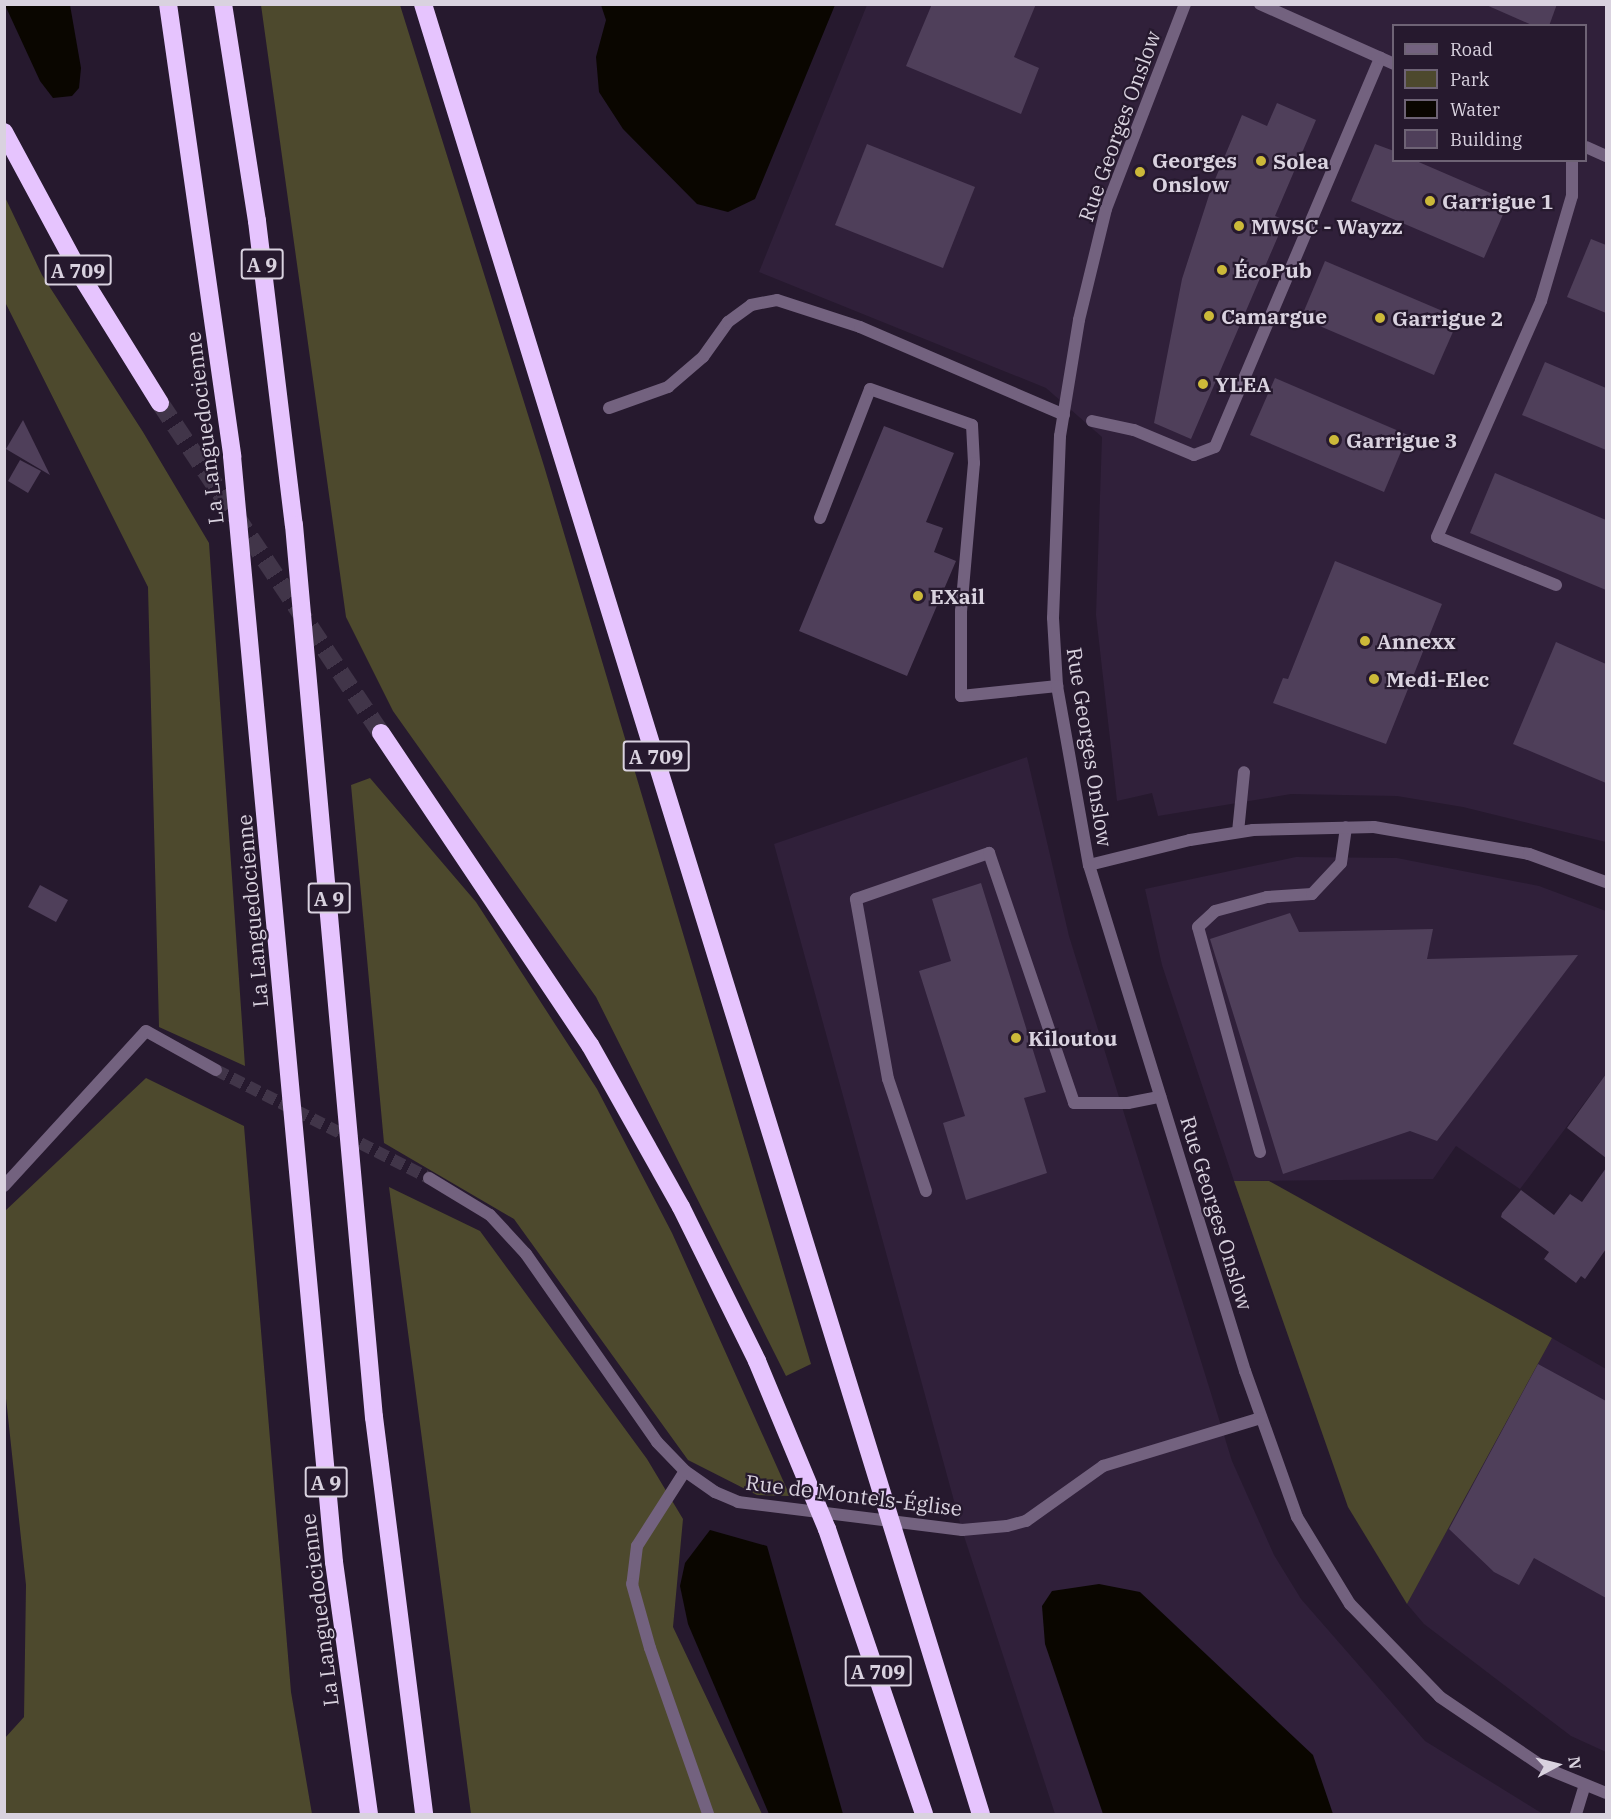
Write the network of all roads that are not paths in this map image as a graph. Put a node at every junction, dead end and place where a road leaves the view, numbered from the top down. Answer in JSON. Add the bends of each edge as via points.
{"nodes":[{"id":1,"x":168,"y":4,"type":"edge"},
{"id":2,"x":223,"y":4,"type":"edge"},
{"id":3,"x":423,"y":4,"type":"edge"},
{"id":4,"x":1185,"y":4,"type":"edge"},
{"id":5,"x":1260,"y":4,"type":"edge"},
{"id":6,"x":1380,"y":58,"type":"junction"},
{"id":7,"x":1392,"y":63,"type":"edge"},
{"id":8,"x":4,"y":132,"type":"edge"},
{"id":9,"x":1587,"y":147,"type":"edge"},
{"id":10,"x":1606,"y":156,"type":"edge"},
{"id":11,"x":1572,"y":162,"type":"edge"},
{"id":12,"x":160,"y":403,"type":"tunnel mouth"},
{"id":13,"x":609,"y":408,"type":"dead end"},
{"id":14,"x":1064,"y":415,"type":"junction"},
{"id":15,"x":1092,"y":421,"type":"dead end"},
{"id":16,"x":820,"y":518,"type":"dead end"},
{"id":17,"x":1556,"y":585,"type":"dead end"},
{"id":18,"x":1057,"y":686,"type":"junction"},
{"id":19,"x":381,"y":733,"type":"tunnel mouth"},
{"id":20,"x":1244,"y":772,"type":"dead end"},
{"id":21,"x":1346,"y":827,"type":"junction"},
{"id":22,"x":1238,"y":832,"type":"junction"},
{"id":23,"x":1089,"y":865,"type":"junction"},
{"id":24,"x":1606,"y":882,"type":"edge"},
{"id":25,"x":216,"y":1070,"type":"tunnel mouth"},
{"id":26,"x":1160,"y":1096,"type":"junction"},
{"id":27,"x":1260,"y":1152,"type":"dead end"},
{"id":28,"x":429,"y":1178,"type":"tunnel mouth"},
{"id":29,"x":4,"y":1186,"type":"edge"},
{"id":30,"x":926,"y":1191,"type":"dead end"},
{"id":31,"x":1261,"y":1418,"type":"junction"},
{"id":32,"x":685,"y":1471,"type":"junction"},
{"id":33,"x":1585,"y":1785,"type":"junction"},
{"id":34,"x":1606,"y":1793,"type":"edge"},
{"id":35,"x":369,"y":1815,"type":"edge"},
{"id":36,"x":424,"y":1815,"type":"edge"},
{"id":37,"x":708,"y":1815,"type":"edge"},
{"id":38,"x":924,"y":1815,"type":"edge"},
{"id":39,"x":981,"y":1815,"type":"edge"},
{"id":40,"x":1576,"y":1815,"type":"edge"}],
"edges":[{"from":1,"to":35,"type":"highway","name":"La Languedocienne","number":"A 9","via":[[232,456],[334,1562]]},
{"from":2,"to":36,"type":"highway","number":"A 9","via":[[256,221],[294,525],[375,1428]]},
{"from":3,"to":39,"type":"highway","number":"A 709"},
{"from":4,"to":14,"type":"street","name":"Rue Georges Onslow","via":[[1106,209],[1079,320]]},
{"from":5,"to":6,"type":"street"},
{"from":6,"to":7,"type":"street"},
{"from":6,"to":15,"type":"street","via":[[1215,447],[1194,455],[1134,430]]},
{"from":8,"to":12,"type":"highway","number":"A 709","via":[[83,279]]},
{"from":9,"to":10,"type":"street"},
{"from":11,"to":17,"type":"street","via":[[1572,196],[1541,301],[1437,537]]},
{"from":13,"to":14,"type":"street","via":[[668,387],[703,357],[728,322],[751,305],[777,300],[860,327]]},
{"from":14,"to":18,"type":"street","name":"Rue Georges Onslow","via":[[1053,618]]},
{"from":16,"to":18,"type":"street","via":[[870,389],[972,425],[974,463],[962,611],[961,696]]},
{"from":18,"to":23,"type":"street","name":"Rue Georges Onslow"},
{"from":19,"to":38,"type":"highway","number":"A 709","via":[[536,960],[644,1138],[757,1361],[868,1639]]},
{"from":20,"to":22,"type":"street"},
{"from":21,"to":22,"type":"street"},
{"from":21,"to":24,"type":"street","via":[[1374,827],[1529,854]]},
{"from":21,"to":27,"type":"street","via":[[1341,863],[1312,894],[1267,897],[1215,911],[1198,927]]},
{"from":22,"to":23,"type":"street"},
{"from":23,"to":26,"type":"street","name":"Rue Georges Onslow"},
{"from":25,"to":29,"type":"street","via":[[146,1031]]},
{"from":26,"to":30,"type":"street","via":[[1128,1103],[1074,1103],[989,853],[856,899],[888,1078]]},
{"from":26,"to":31,"type":"street","name":"Rue Georges Onslow"},
{"from":28,"to":32,"type":"street","name":"Rue de Montels-Église","via":[[490,1215],[526,1254],[657,1442]]},
{"from":31,"to":32,"type":"street","name":"Rue de Montels-Église","via":[[1103,1466],[1026,1521],[962,1530],[738,1502]]},
{"from":31,"to":33,"type":"street","via":[[1297,1517],[1350,1605],[1440,1697],[1545,1768]]},
{"from":32,"to":37,"type":"street","via":[[638,1546],[632,1584]]},
{"from":33,"to":34,"type":"street"},
{"from":33,"to":40,"type":"street"}]}
